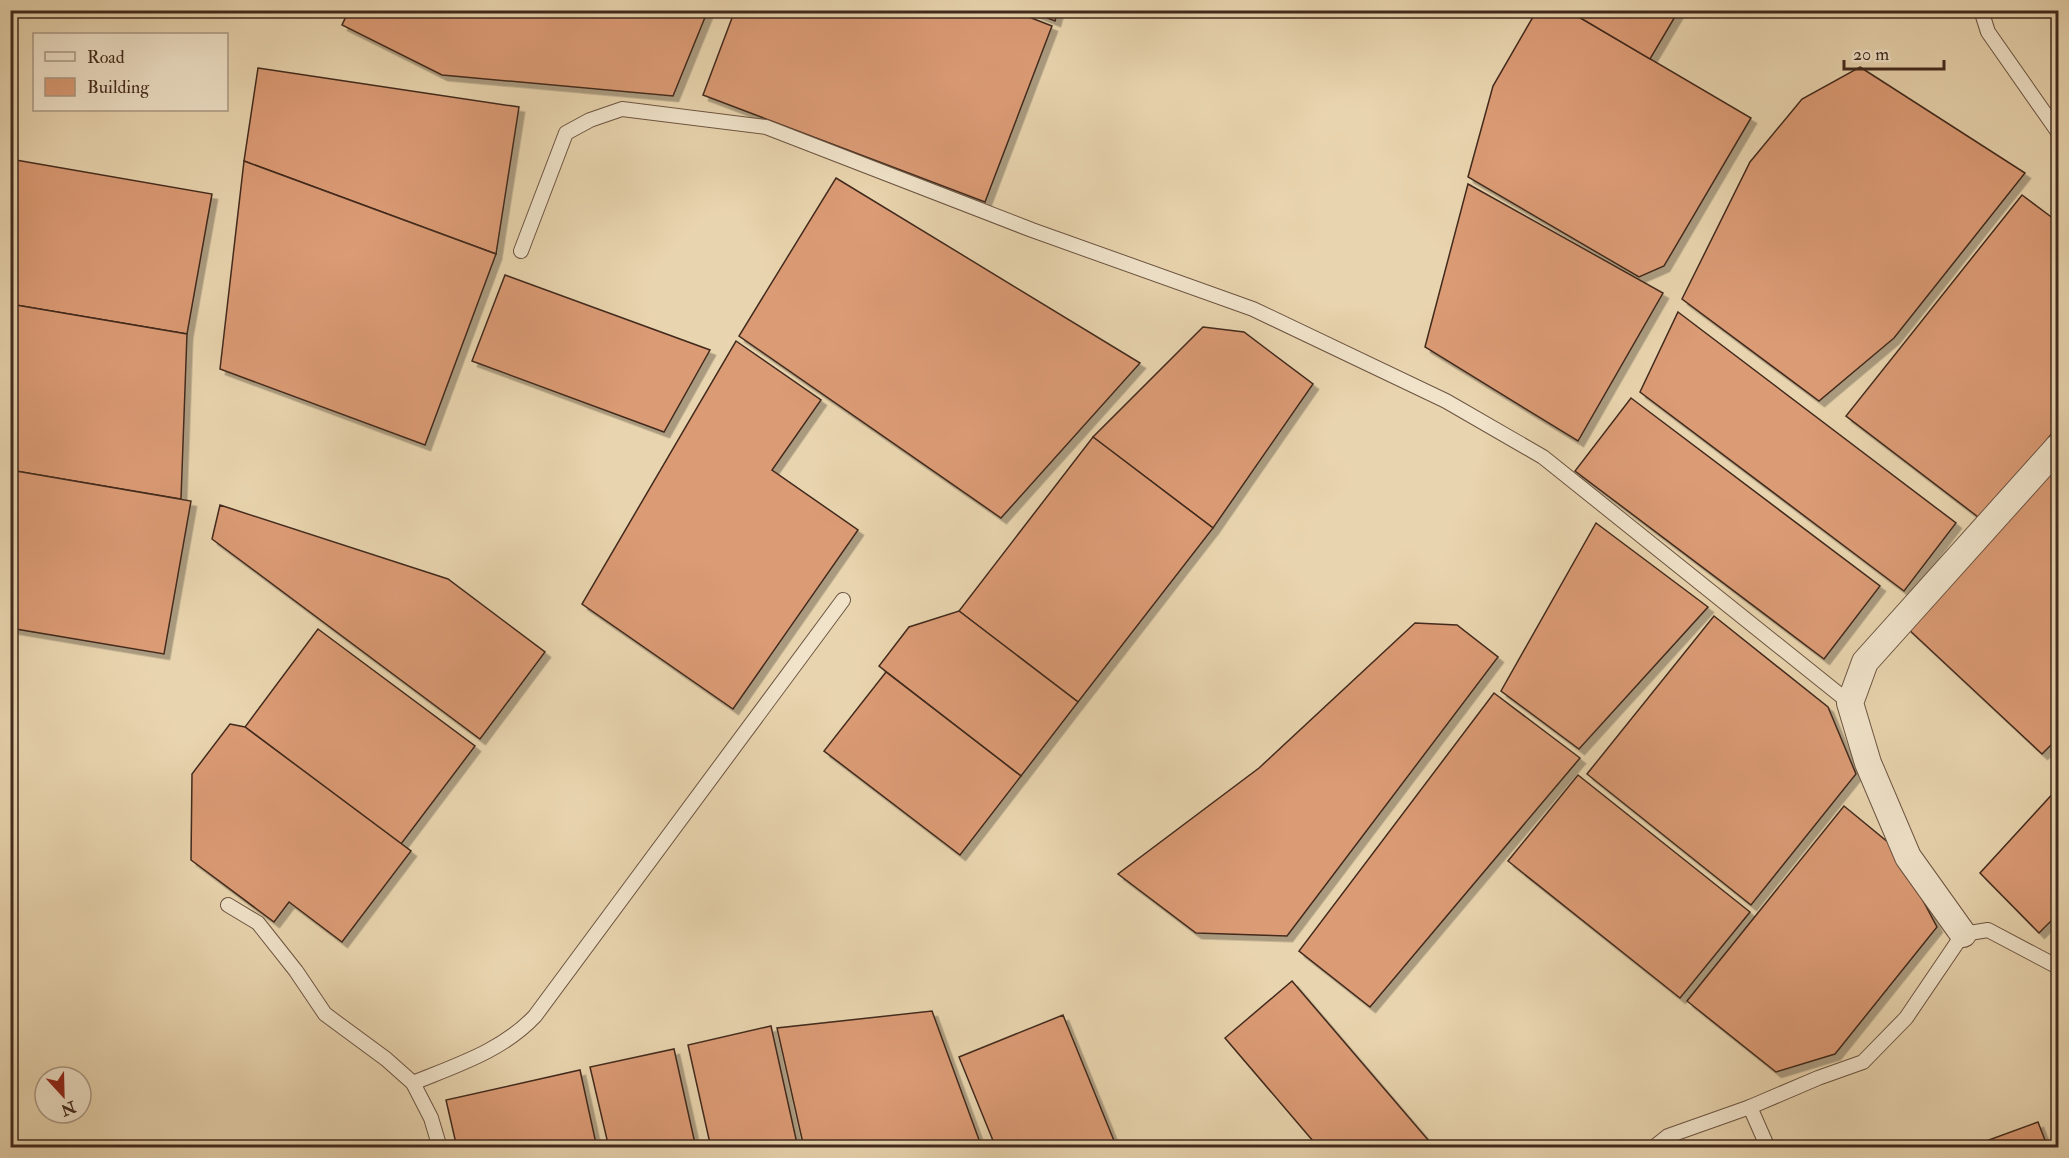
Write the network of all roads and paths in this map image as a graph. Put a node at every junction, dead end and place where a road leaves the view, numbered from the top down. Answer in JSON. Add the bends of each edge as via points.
{"nodes":[{"id":1,"x":1981,"y":10,"type":"edge"},
{"id":2,"x":2058,"y":132,"type":"edge"},
{"id":3,"x":521,"y":251,"type":"dead end"},
{"id":4,"x":2058,"y":447,"type":"edge"},
{"id":5,"x":843,"y":600,"type":"dead end"},
{"id":6,"x":1850,"y":703,"type":"junction"},
{"id":7,"x":228,"y":905,"type":"dead end"},
{"id":8,"x":1963,"y":934,"type":"junction"},
{"id":9,"x":2058,"y":967,"type":"edge"},
{"id":10,"x":413,"y":1083,"type":"junction"},
{"id":11,"x":1750,"y":1107,"type":"junction"},
{"id":12,"x":440,"y":1148,"type":"edge"},
{"id":13,"x":1653,"y":1148,"type":"edge"},
{"id":14,"x":1768,"y":1148,"type":"edge"}],
"edges":[{"from":1,"to":2,"type":"lane","via":[[1988,32]]},
{"from":3,"to":6,"type":"lane","via":[[566,133],[590,120],[622,109],[766,127],[1032,230],[1253,309],[1446,401],[1543,457]]},
{"from":4,"to":6,"type":"street","via":[[1865,662]]},
{"from":5,"to":10,"type":"lane","via":[[535,1016],[491,1051]]},
{"from":6,"to":8,"type":"street","via":[[1868,763],[1908,857]]},
{"from":7,"to":10,"type":"lane","via":[[258,923],[325,1014]]},
{"from":8,"to":9,"type":"lane","via":[[1988,930]]},
{"from":8,"to":11,"type":"lane","via":[[1906,1018],[1863,1062]]},
{"from":10,"to":12,"type":"lane","via":[[431,1118]]},
{"from":11,"to":13,"type":"lane","via":[[1668,1136]]},
{"from":11,"to":14,"type":"lane"}]}
